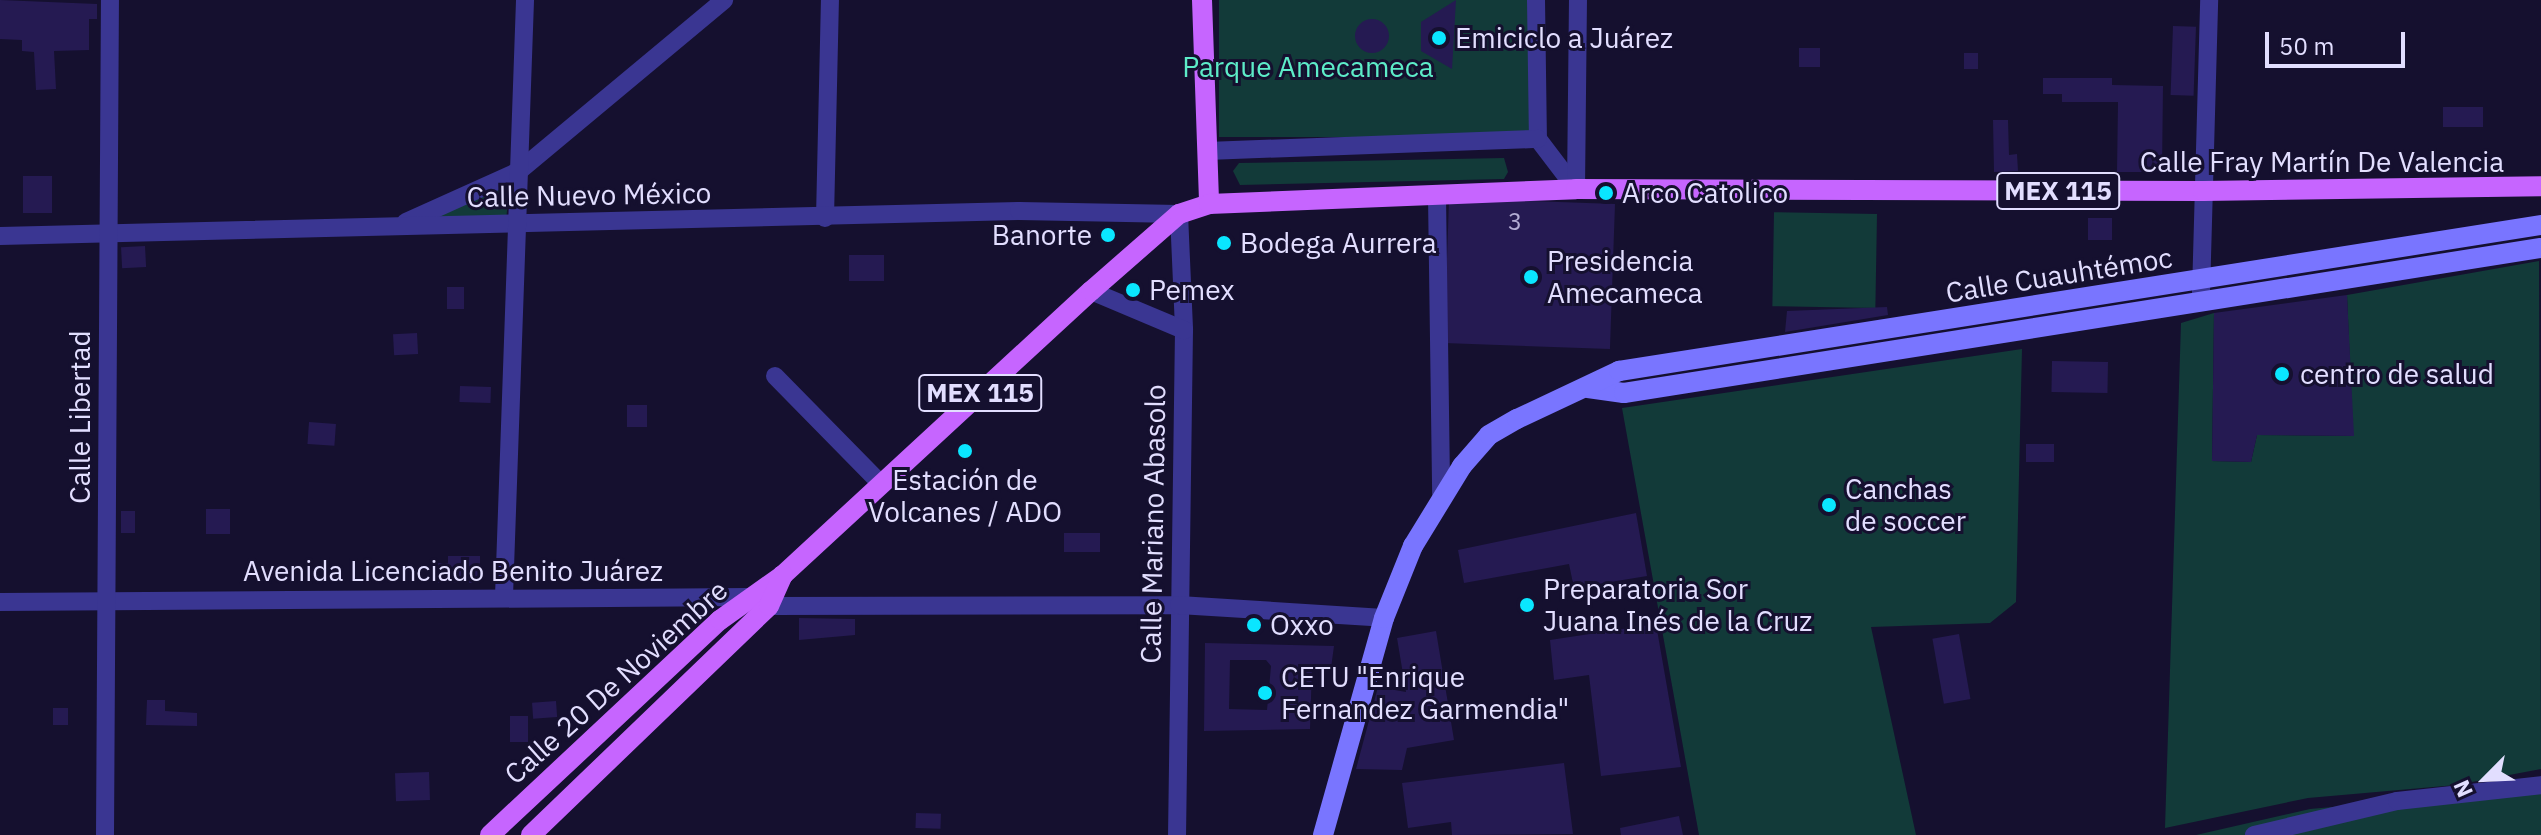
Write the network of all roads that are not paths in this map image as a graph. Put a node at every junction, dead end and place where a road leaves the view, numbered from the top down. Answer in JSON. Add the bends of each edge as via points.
{"nodes":[{"id":1,"x":110,"y":0,"type":"edge"},
{"id":2,"x":525,"y":0,"type":"edge"},
{"id":3,"x":724,"y":0,"type":"edge"},
{"id":4,"x":830,"y":0,"type":"edge"},
{"id":5,"x":1202,"y":0,"type":"edge"},
{"id":6,"x":1536,"y":0,"type":"edge"},
{"id":7,"x":1578,"y":0,"type":"edge"},
{"id":8,"x":2209,"y":0,"type":"edge"},
{"id":9,"x":1538,"y":139,"type":"junction"},
{"id":10,"x":1207,"y":151,"type":"junction"},
{"id":11,"x":519,"y":171,"type":"junction"},
{"id":12,"x":2541,"y":186,"type":"edge"},
{"id":13,"x":1576,"y":189,"type":"junction"},
{"id":14,"x":2203,"y":191,"type":"junction"},
{"id":15,"x":1437,"y":196,"type":"junction"},
{"id":16,"x":1209,"y":204,"type":"junction"},
{"id":17,"x":1179,"y":214,"type":"junction"},
{"id":18,"x":825,"y":218,"type":"junction"},
{"id":19,"x":2541,"y":225,"type":"edge"},
{"id":20,"x":396,"y":226,"type":"junction"},
{"id":21,"x":517,"y":226,"type":"junction"},
{"id":22,"x":109,"y":232,"type":"junction"},
{"id":23,"x":0,"y":236,"type":"edge"},
{"id":24,"x":2541,"y":248,"type":"edge"},
{"id":25,"x":2334,"y":259,"type":"junction"},
{"id":26,"x":2200,"y":281,"type":"junction"},
{"id":27,"x":2338,"y":283,"type":"junction"},
{"id":28,"x":1091,"y":291,"type":"junction"},
{"id":29,"x":2201,"y":304,"type":"junction"},
{"id":30,"x":2004,"y":312,"type":"junction"},
{"id":31,"x":1184,"y":330,"type":"junction"},
{"id":32,"x":2008,"y":334,"type":"junction"},
{"id":33,"x":1805,"y":342,"type":"junction"},
{"id":34,"x":1810,"y":364,"type":"junction"},
{"id":35,"x":775,"y":376,"type":"dead end"},
{"id":36,"x":1588,"y":388,"type":"junction"},
{"id":37,"x":881,"y":484,"type":"junction"},
{"id":38,"x":1441,"y":494,"type":"junction"},
{"id":39,"x":783,"y":575,"type":"junction"},
{"id":40,"x":504,"y":596,"type":"junction"},
{"id":41,"x":749,"y":597,"type":"junction"},
{"id":42,"x":0,"y":602,"type":"edge"},
{"id":43,"x":107,"y":602,"type":"junction"},
{"id":44,"x":1179,"y":605,"type":"junction"},
{"id":45,"x":769,"y":606,"type":"junction"},
{"id":46,"x":1384,"y":618,"type":"junction"},
{"id":47,"x":2541,"y":785,"type":"edge"},
{"id":48,"x":105,"y":835,"type":"edge"},
{"id":49,"x":490,"y":835,"type":"edge"},
{"id":50,"x":531,"y":835,"type":"edge"},
{"id":51,"x":1177,"y":835,"type":"edge"},
{"id":52,"x":1323,"y":835,"type":"edge"},
{"id":53,"x":2254,"y":835,"type":"edge"}],
"edges":[{"from":1,"to":22,"type":"street","name":"Calle Libertad"},
{"from":2,"to":11,"type":"street"},
{"from":3,"to":11,"type":"street"},
{"from":4,"to":18,"type":"street"},
{"from":5,"to":10,"type":"main road"},
{"from":6,"to":9,"type":"street"},
{"from":7,"to":13,"type":"street"},
{"from":8,"to":14,"type":"street"},
{"from":9,"to":10,"type":"street"},
{"from":9,"to":13,"type":"street"},
{"from":10,"to":16,"type":"main road"},
{"from":11,"to":20,"type":"street"},
{"from":11,"to":21,"type":"street"},
{"from":12,"to":14,"type":"main road","name":"Calle Fray Martín De Valencia","number":"MEX 115"},
{"from":13,"to":14,"type":"main road","name":"Calle Fray Martín De Valencia","number":"MEX 115"},
{"from":13,"to":15,"type":"main road","number":"MEX 115"},
{"from":14,"to":26,"type":"street"},
{"from":15,"to":16,"type":"main road","number":"MEX 115"},
{"from":15,"to":38,"type":"street"},
{"from":16,"to":17,"type":"main road","name":"Calle 20 De Noviembre","number":"MEX 115"},
{"from":17,"to":18,"type":"street","name":"Calle Nuevo México","via":[[1019,211]]},
{"from":17,"to":28,"type":"main road","name":"Calle 20 De Noviembre","number":"MEX 115"},
{"from":17,"to":31,"type":"street","name":"Calle Mariano Abasolo"},
{"from":18,"to":21,"type":"street","name":"Calle Nuevo México"},
{"from":19,"to":25,"type":"main road","name":"Calle Cuauhtémoc"},
{"from":20,"to":21,"type":"street","name":"Calle Nuevo México"},
{"from":20,"to":22,"type":"street","name":"Calle Nuevo México"},
{"from":21,"to":40,"type":"street"},
{"from":22,"to":23,"type":"street","name":"Calle Nuevo México"},
{"from":22,"to":43,"type":"street","name":"Calle Libertad"},
{"from":24,"to":27,"type":"main road","name":"Calle Cuauhtémoc"},
{"from":25,"to":26,"type":"main road","name":"Calle Cuauhtémoc"},
{"from":25,"to":27,"type":"main road"},
{"from":26,"to":29,"type":"street"},
{"from":26,"to":30,"type":"main road","name":"Calle Cuauhtémoc"},
{"from":27,"to":29,"type":"main road","name":"Calle Cuauhtémoc"},
{"from":28,"to":31,"type":"street"},
{"from":28,"to":37,"type":"main road","name":"Calle 20 De Noviembre","number":"MEX 115"},
{"from":29,"to":32,"type":"main road","name":"Calle Cuauhtémoc"},
{"from":30,"to":32,"type":"main road"},
{"from":30,"to":33,"type":"main road","name":"Calle Cuauhtémoc"},
{"from":31,"to":44,"type":"street","name":"Calle Mariano Abasolo"},
{"from":32,"to":34,"type":"main road","name":"Calle Cuauhtémoc"},
{"from":33,"to":34,"type":"main road"},
{"from":33,"to":36,"type":"main road","name":"Calle Cuauhtémoc","via":[[1619,371]]},
{"from":34,"to":36,"type":"main road","name":"Calle Cuauhtémoc","via":[[1624,393]]},
{"from":35,"to":37,"type":"street"},
{"from":36,"to":38,"type":"main road","name":"Calle Cuauhtémoc","via":[[1489,435]]},
{"from":37,"to":39,"type":"main road","name":"Calle 20 De Noviembre","number":"MEX 115"},
{"from":38,"to":46,"type":"main road","name":"Calle Cuauhtémoc"},
{"from":39,"to":41,"type":"main road","name":"Calle 20 De Noviembre","number":"MEX 115"},
{"from":39,"to":45,"type":"main road","name":"Calle 20 De Noviembre","number":"MEX 115"},
{"from":40,"to":41,"type":"street","name":"Avenida Licenciado Benito Juárez"},
{"from":40,"to":43,"type":"street","name":"Avenida Licenciado Benito Juárez"},
{"from":41,"to":45,"type":"street","name":"Avenida Licenciado Benito Juárez"},
{"from":41,"to":49,"type":"main road","name":"Calle 20 De Noviembre","number":"MEX 115"},
{"from":42,"to":43,"type":"street","name":"Avenida Licenciado Benito Juárez"},
{"from":43,"to":48,"type":"street","name":"Calle Libertad"},
{"from":44,"to":45,"type":"street","name":"Avenida Licenciado Benito Juárez"},
{"from":44,"to":46,"type":"street","name":"Avenida Licenciado Benito Juárez"},
{"from":44,"to":51,"type":"street","name":"Calle Mariano Abasolo"},
{"from":45,"to":50,"type":"main road","name":"Calle 20 De Noviembre","number":"MEX 115"},
{"from":46,"to":52,"type":"main road","name":"Calle Cuauhtémoc"},
{"from":47,"to":53,"type":"street","via":[[2397,801]]}]}
